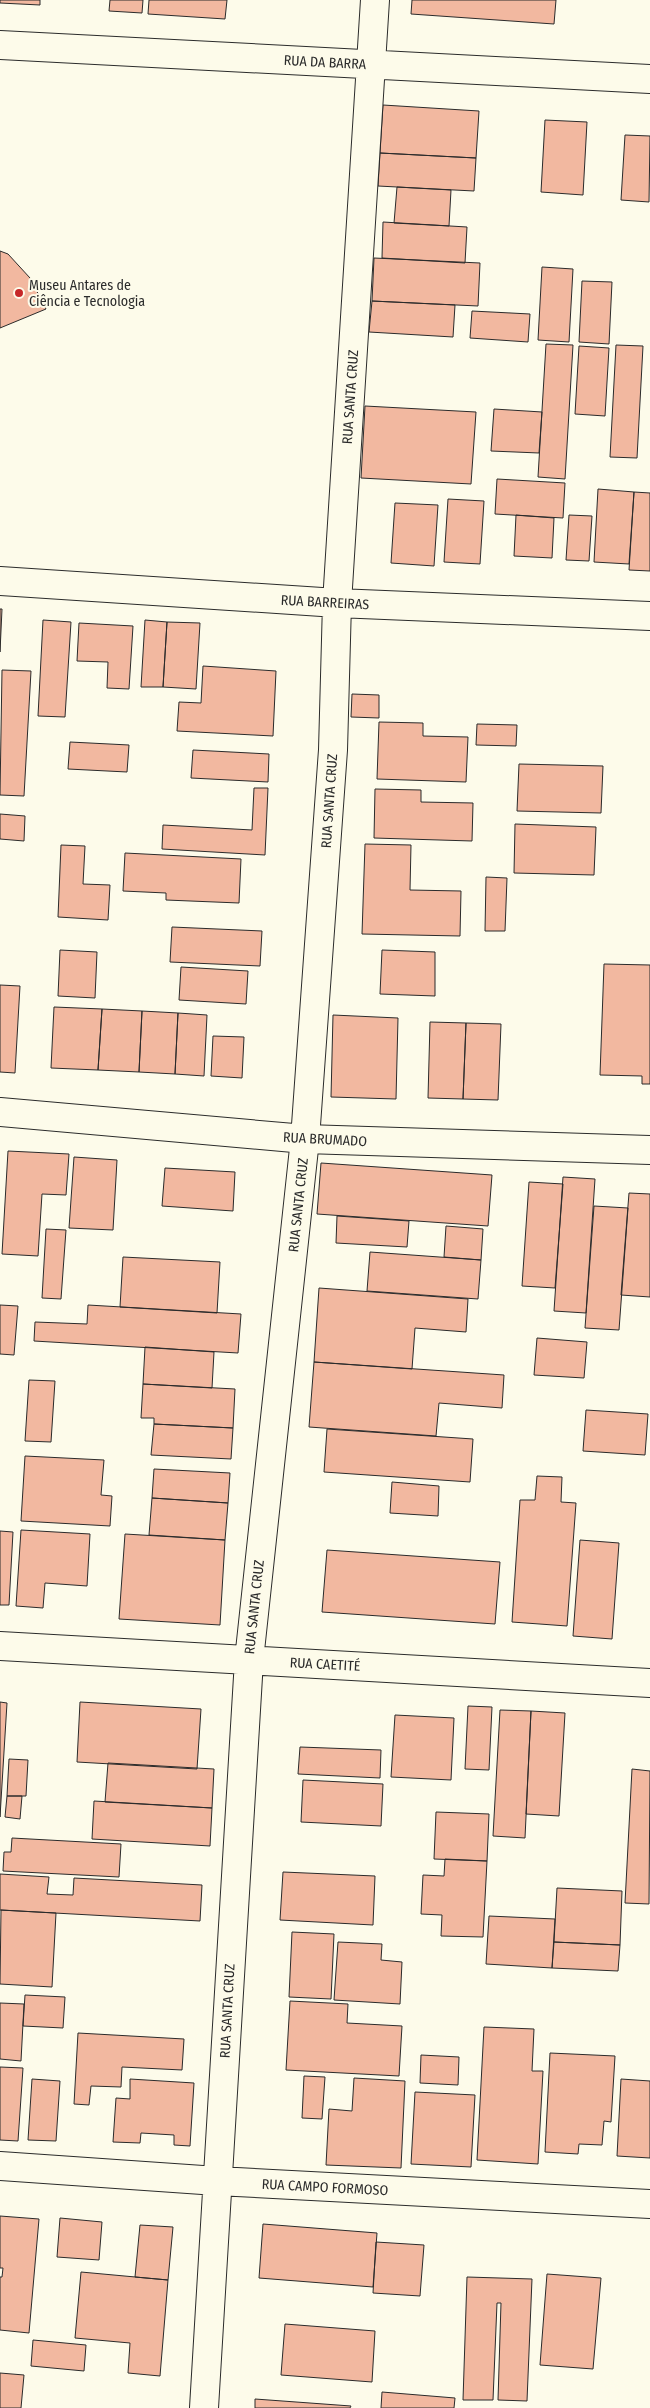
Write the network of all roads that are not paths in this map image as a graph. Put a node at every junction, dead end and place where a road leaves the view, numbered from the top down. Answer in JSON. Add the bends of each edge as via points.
{"nodes":[{"id":1,"x":376,"y":0,"type":"edge"},
{"id":2,"x":0,"y":45,"type":"edge"},
{"id":3,"x":372,"y":64,"type":"junction"},
{"id":4,"x":650,"y":79,"type":"edge"},
{"id":5,"x":0,"y":581,"type":"edge"},
{"id":6,"x":337,"y":603,"type":"junction"},
{"id":7,"x":650,"y":616,"type":"edge"},
{"id":8,"x":0,"y":1112,"type":"edge"},
{"id":9,"x":305,"y":1139,"type":"junction"},
{"id":10,"x":650,"y":1150,"type":"edge"},
{"id":11,"x":0,"y":1646,"type":"edge"},
{"id":12,"x":249,"y":1660,"type":"junction"},
{"id":13,"x":650,"y":1683,"type":"edge"},
{"id":14,"x":0,"y":2166,"type":"edge"},
{"id":15,"x":217,"y":2181,"type":"junction"},
{"id":16,"x":650,"y":2204,"type":"edge"},
{"id":17,"x":204,"y":2408,"type":"edge"}],
"edges":[{"from":1,"to":3,"type":"street","name":"RUA SANTA CRUZ"},
{"from":2,"to":3,"type":"street","name":"RUA DA BARRA"},
{"from":3,"to":4,"type":"street","name":"RUA DA BARRA"},
{"from":3,"to":6,"type":"street","name":"RUA SANTA CRUZ"},
{"from":5,"to":6,"type":"street","name":"RUA BARREIRAS"},
{"from":6,"to":7,"type":"street","name":"RUA BARREIRAS"},
{"from":6,"to":9,"type":"street","name":"RUA SANTA CRUZ","via":[[333,750]]},
{"from":8,"to":9,"type":"street","name":"RUA BRUMADO"},
{"from":9,"to":10,"type":"street","name":"RUA BRUMADO"},
{"from":9,"to":12,"type":"street","name":"RUA SANTA CRUZ"},
{"from":11,"to":12,"type":"street","name":"RUA CAETITÉ"},
{"from":12,"to":13,"type":"street","name":"RUA CAETITÉ"},
{"from":12,"to":15,"type":"street","name":"RUA SANTA CRUZ"},
{"from":14,"to":15,"type":"street","name":"RUA CAMPO FORMOSO"},
{"from":15,"to":16,"type":"street","name":"RUA CAMPO FORMOSO"},
{"from":15,"to":17,"type":"street","name":"RUA SANTA CRUZ"}]}
